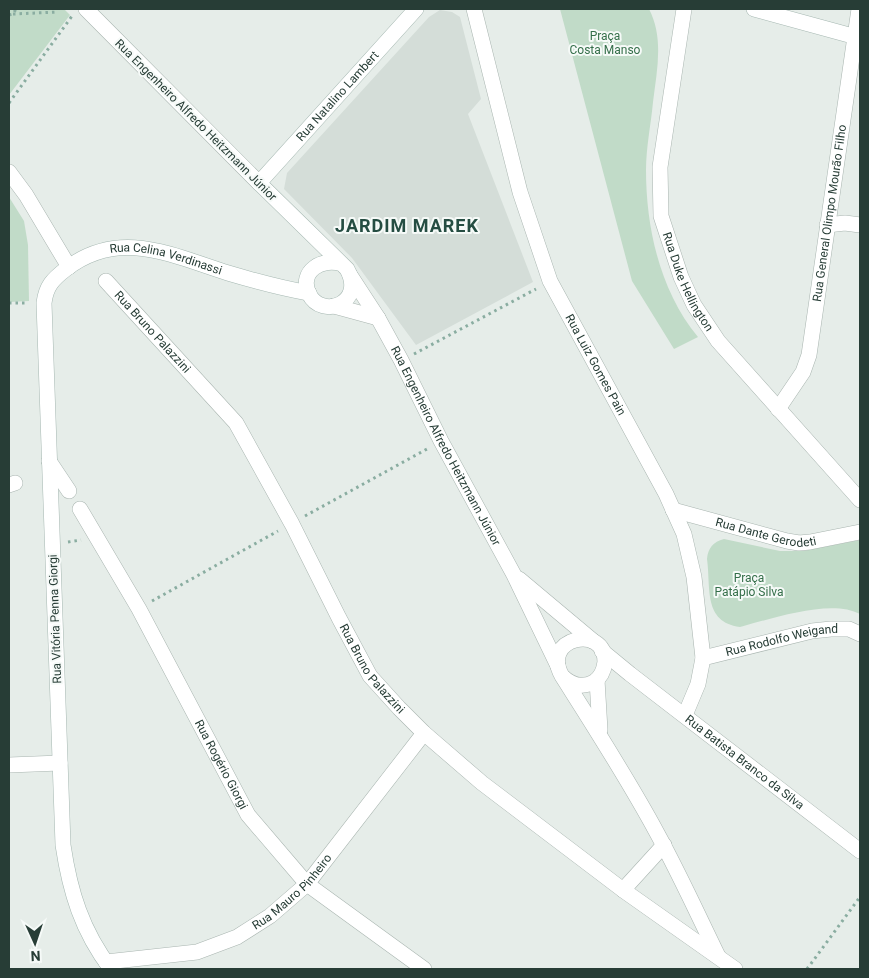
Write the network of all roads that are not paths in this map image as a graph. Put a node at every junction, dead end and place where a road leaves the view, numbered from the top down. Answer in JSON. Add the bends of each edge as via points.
{"nodes":[{"id":1,"x":86,"y":9,"type":"edge"},
{"id":2,"x":416,"y":9,"type":"edge"},
{"id":3,"x":474,"y":9,"type":"edge"},
{"id":4,"x":684,"y":9,"type":"edge"},
{"id":5,"x":754,"y":9,"type":"edge"},
{"id":6,"x":859,"y":9,"type":"edge"},
{"id":7,"x":858,"y":37,"type":"edge"},
{"id":8,"x":9,"y":172,"type":"edge"},
{"id":9,"x":259,"y":183,"type":"junction"},
{"id":10,"x":828,"y":225,"type":"junction"},
{"id":11,"x":860,"y":225,"type":"edge"},
{"id":12,"x":308,"y":230,"type":"junction"},
{"id":13,"x":316,"y":266,"type":"junction"},
{"id":14,"x":69,"y":267,"type":"junction"},
{"id":15,"x":346,"y":270,"type":"junction"},
{"id":16,"x":106,"y":281,"type":"dead end"},
{"id":17,"x":308,"y":288,"type":"junction"},
{"id":18,"x":334,"y":306,"type":"junction"},
{"id":19,"x":378,"y":318,"type":"junction"},
{"id":20,"x":778,"y":409,"type":"junction"},
{"id":21,"x":49,"y":461,"type":"junction"},
{"id":22,"x":69,"y":491,"type":"dead end"},
{"id":23,"x":860,"y":500,"type":"edge"},
{"id":24,"x":80,"y":509,"type":"dead end"},
{"id":25,"x":673,"y":510,"type":"junction"},
{"id":26,"x":860,"y":532,"type":"edge"},
{"id":27,"x":514,"y":575,"type":"junction"},
{"id":28,"x":860,"y":634,"type":"edge"},
{"id":29,"x":599,"y":647,"type":"junction"},
{"id":30,"x":703,"y":658,"type":"junction"},
{"id":31,"x":560,"y":672,"type":"junction"},
{"id":32,"x":600,"y":673,"type":"junction"},
{"id":33,"x":630,"y":674,"type":"junction"},
{"id":34,"x":685,"y":715,"type":"junction"},
{"id":35,"x":424,"y":733,"type":"junction"},
{"id":36,"x":600,"y":734,"type":"junction"},
{"id":37,"x":60,"y":763,"type":"junction"},
{"id":38,"x":9,"y":765,"type":"edge"},
{"id":39,"x":664,"y":845,"type":"junction"},
{"id":40,"x":860,"y":851,"type":"edge"},
{"id":41,"x":307,"y":884,"type":"junction"},
{"id":42,"x":623,"y":890,"type":"junction"},
{"id":43,"x":718,"y":957,"type":"junction"},
{"id":44,"x":109,"y":966,"type":"edge"},
{"id":45,"x":424,"y":969,"type":"edge"},
{"id":46,"x":735,"y":969,"type":"edge"}],
"edges":[{"from":1,"to":9,"type":"street","name":"Rua Engenheiro Alfredo Heitzmann Júnior"},
{"from":2,"to":9,"type":"street","name":"Rua Natalino Lambert"},
{"from":3,"to":25,"type":"street","name":"Rua Luiz Gomes Pain","via":[[520,192],[550,281]]},
{"from":4,"to":20,"type":"street","name":"Rua Duke Hellington","via":[[660,167],[661,216],[694,305],[718,341]]},
{"from":5,"to":7,"type":"street"},
{"from":6,"to":7,"type":"street","name":"Rua General Olimpo Mourão Filho"},
{"from":7,"to":10,"type":"street","name":"Rua General Olimpo Mourão Filho"},
{"from":8,"to":14,"type":"street"},
{"from":9,"to":12,"type":"street","name":"Rua Engenheiro Alfredo Heitzmann Júnior"},
{"from":10,"to":11,"type":"street","via":[[845,222]]},
{"from":10,"to":20,"type":"street","name":"Rua General Olimpo Mourão Filho","via":[[809,355]]},
{"from":12,"to":13,"type":"street","name":"Rua Engenheiro Alfredo Heitzmann Júnior","via":[[320,247]]},
{"from":12,"to":15,"type":"street","name":"Rua Engenheiro Alfredo Heitzmann Júnior"},
{"from":13,"to":15,"type":"street","via":[[329,262]]},
{"from":13,"to":17,"type":"street","via":[[308,276]]},
{"from":14,"to":17,"type":"street","name":"Rua Celina Verdinassi","via":[[84,257],[111,248],[133,247],[154,250],[265,285]]},
{"from":14,"to":21,"type":"street","name":"Rua Vitória Penna Giorgi","via":[[46,291],[44,303]]},
{"from":15,"to":18,"type":"street","via":[[352,281],[350,294]]},
{"from":15,"to":19,"type":"street","name":"Rua Engenheiro Alfredo Heitzmann Júnior"},
{"from":16,"to":35,"type":"street","name":"Rua Bruno Palazzini","via":[[236,424],[370,676]]},
{"from":17,"to":18,"type":"street","via":[[316,302]]},
{"from":18,"to":19,"type":"street"},
{"from":19,"to":27,"type":"street","name":"Rua Engenheiro Alfredo Heitzmann Júnior"},
{"from":20,"to":23,"type":"street","name":"Rua Duke Hellington"},
{"from":21,"to":22,"type":"street"},
{"from":21,"to":37,"type":"street","name":"Rua Vitória Penna Giorgi"},
{"from":24,"to":41,"type":"street","name":"Rua Rogério Giorgi","via":[[139,609],[248,815]]},
{"from":25,"to":26,"type":"street","name":"Rua Dante Gerodeti","via":[[787,542],[799,543]]},
{"from":25,"to":30,"type":"street","name":"Rua Luiz Gomes Pain","via":[[684,534],[694,577]]},
{"from":27,"to":29,"type":"street","name":"Rua Engenheiro Alfredo Heitzmann Júnior"},
{"from":27,"to":31,"type":"street","name":"Rua Engenheiro Alfredo Heitzmann Júnior"},
{"from":28,"to":30,"type":"street","name":"Rua Rodolfo Weigand","via":[[850,629],[812,631]]},
{"from":29,"to":31,"type":"street","via":[[582,639],[568,643],[559,654]]},
{"from":29,"to":32,"type":"street","via":[[605,660]]},
{"from":29,"to":33,"type":"street","name":"Rua Batista Branco da Silva"},
{"from":30,"to":34,"type":"street","name":"Rua Luiz Gomes Pain","via":[[698,684]]},
{"from":31,"to":32,"type":"street","via":[[571,683],[581,685],[592,683]]},
{"from":31,"to":36,"type":"street","name":"Rua Engenheiro Alfredo Heitzmann Júnior"},
{"from":32,"to":33,"type":"street","name":"Rua Batista Branco da Silva"},
{"from":32,"to":36,"type":"street","name":"Rua Engenheiro Alfredo Heitzmann Júnior","via":[[597,702]]},
{"from":33,"to":34,"type":"street","name":"Rua Batista Branco da Silva"},
{"from":34,"to":40,"type":"street","name":"Rua Batista Branco da Silva"},
{"from":35,"to":41,"type":"street","name":"Rua Mauro Pinheiro"},
{"from":35,"to":42,"type":"street","name":"Rua Bruno Palazzini","via":[[482,783]]},
{"from":36,"to":39,"type":"street","name":"Rua Engenheiro Alfredo Heitzmann Júnior"},
{"from":37,"to":38,"type":"street"},
{"from":37,"to":44,"type":"street","name":"Rua Vitória Penna Giorgi","via":[[63,845],[68,877],[78,910]]},
{"from":39,"to":42,"type":"street"},
{"from":39,"to":43,"type":"street","name":"Rua Engenheiro Alfredo Heitzmann Júnior"},
{"from":41,"to":44,"type":"street","name":"Rua Mauro Pinheiro","via":[[270,916],[237,937],[197,952]]},
{"from":41,"to":45,"type":"street","name":"Rua Rogério Giorgi"},
{"from":42,"to":43,"type":"street","name":"Rua Bruno Palazzini"},
{"from":43,"to":46,"type":"street","name":"Rua Bruno Palazzini"}]}
